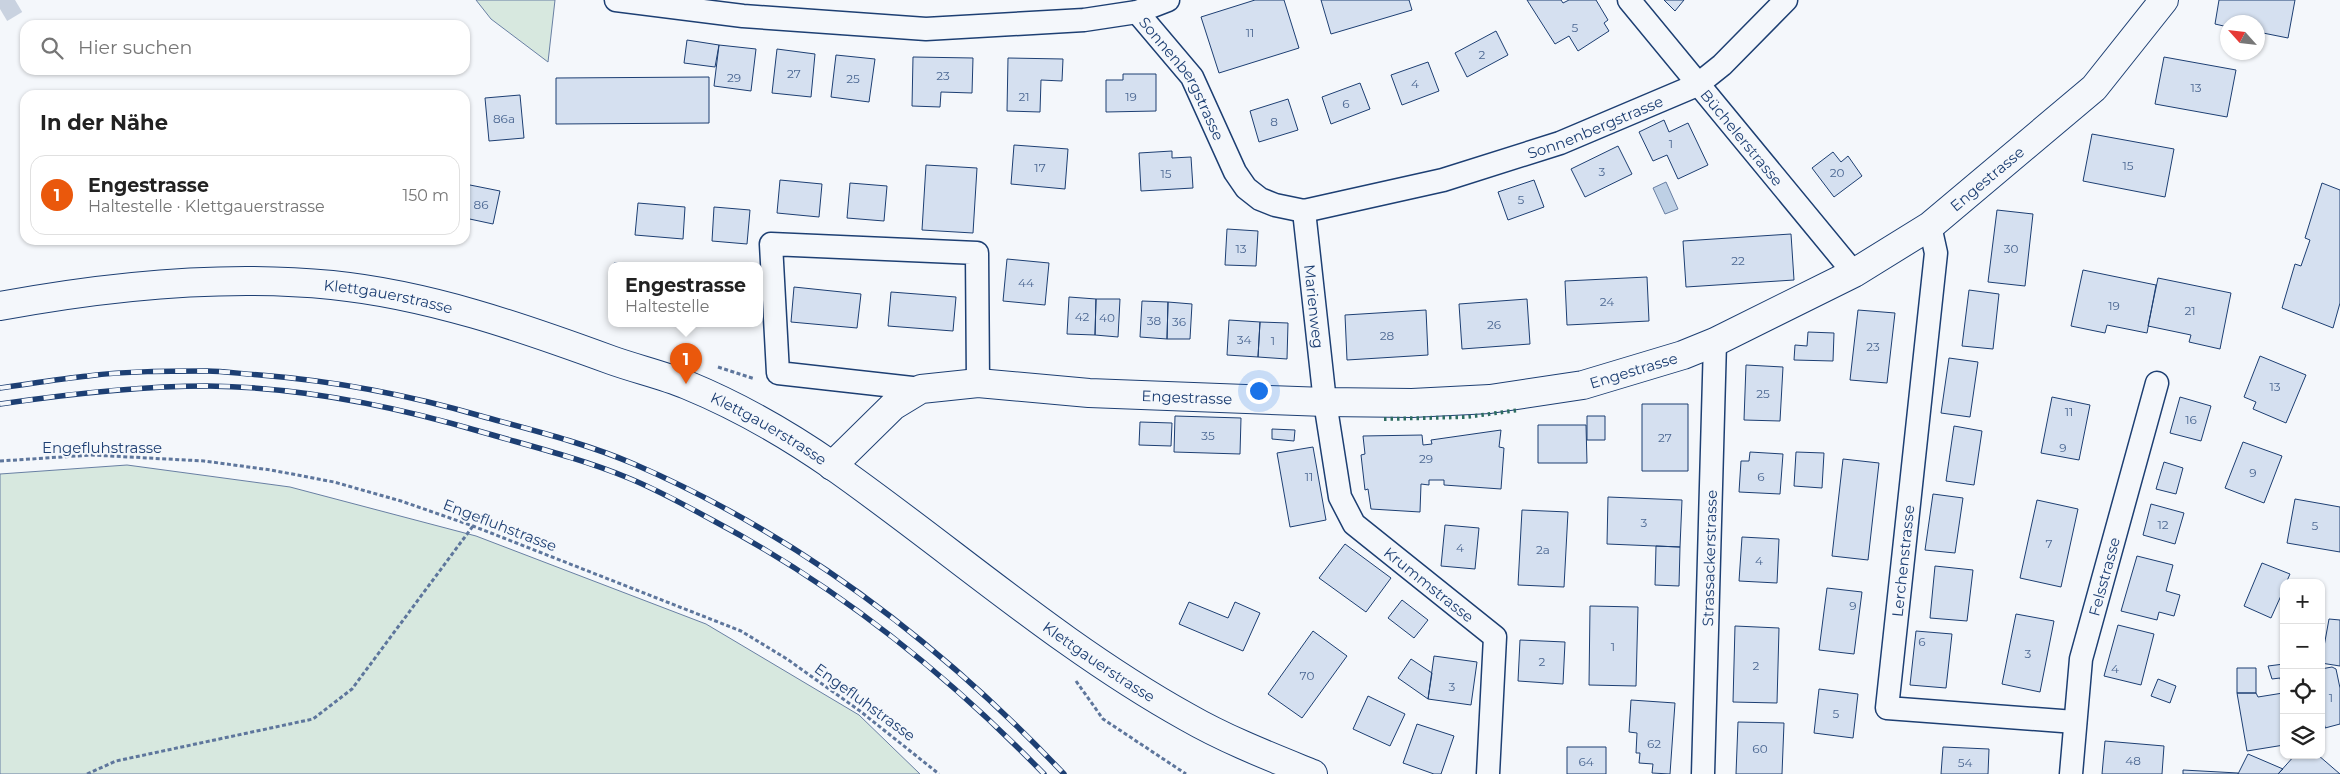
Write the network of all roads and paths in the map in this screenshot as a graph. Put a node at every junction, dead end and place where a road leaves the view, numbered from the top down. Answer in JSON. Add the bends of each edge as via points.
{"nodes":[{"id":1,"x":616,"y":0,"type":"edge"},
{"id":2,"x":1168,"y":0,"type":"edge"},
{"id":3,"x":1629,"y":0,"type":"edge"},
{"id":4,"x":1786,"y":0,"type":"edge"},
{"id":5,"x":2164,"y":0,"type":"edge"},
{"id":6,"x":1137,"y":12,"type":"junction"},
{"id":7,"x":1697,"y":85,"type":"junction"},
{"id":8,"x":1304,"y":211,"type":"junction"},
{"id":9,"x":1930,"y":226,"type":"junction"},
{"id":10,"x":1854,"y":273,"type":"junction"},
{"id":11,"x":0,"y":306,"type":"edge"},
{"id":12,"x":1715,"y":342,"type":"junction"},
{"id":13,"x":978,"y":383,"type":"junction"},
{"id":14,"x":2156,"y":383,"type":"dead end"},
{"id":15,"x":921,"y":388,"type":"junction"},
{"id":16,"x":1325,"y":402,"type":"junction"},
{"id":17,"x":0,"y":461,"type":"edge"},
{"id":18,"x":832,"y":466,"type":"junction"},
{"id":19,"x":473,"y":526,"type":"junction"},
{"id":20,"x":1087,"y":653,"type":"junction"},
{"id":21,"x":2075,"y":722,"type":"junction"},
{"id":22,"x":86,"y":774,"type":"edge"},
{"id":23,"x":939,"y":774,"type":"edge"},
{"id":24,"x":1186,"y":774,"type":"edge"},
{"id":25,"x":1313,"y":774,"type":"edge"},
{"id":26,"x":1488,"y":774,"type":"edge"},
{"id":27,"x":1703,"y":774,"type":"edge"},
{"id":28,"x":2071,"y":774,"type":"edge"}],
"edges":[{"from":1,"to":6,"type":"street","name":"Sonnenbergstrasse","via":[[743,16],[926,29],[1084,20]]},
{"from":2,"to":6,"type":"street"},
{"from":3,"to":7,"type":"street","name":"Büchelerstrasse"},
{"from":4,"to":7,"type":"street","name":"Sonnenbergstrasse","via":[[1722,65]]},
{"from":5,"to":9,"type":"street","name":"Engestrasse","via":[[2094,88]]},
{"from":6,"to":8,"type":"street","name":"Sonnenbergstrasse","via":[[1192,77],[1235,172],[1246,188],[1275,205]]},
{"from":7,"to":8,"type":"street","name":"Sonnenbergstrasse","via":[[1560,143],[1443,180]]},
{"from":7,"to":10,"type":"street","name":"Büchelerstrasse"},
{"from":8,"to":16,"type":"street","name":"Marienweg"},
{"from":9,"to":10,"type":"street","name":"Engestrasse"},
{"from":9,"to":21,"type":"street","name":"Lerchenstrasse","via":[[1936,253],[1887,708]]},
{"from":10,"to":12,"type":"street","name":"Engestrasse"},
{"from":11,"to":18,"type":"street","name":"Klettgauerstrasse","via":[[55,296],[192,283],[332,285],[400,296],[476,313],[686,384],[775,428]]},
{"from":12,"to":16,"type":"street","name":"Engestrasse","via":[[1656,363],[1564,388],[1490,399],[1412,403]]},
{"from":12,"to":27,"type":"street","name":"Strassackerstrasse"},
{"from":13,"to":15,"type":"street","name":"Engestrasse"},
{"from":13,"to":15,"type":"street","name":"Engestrasse","via":[[976,253],[771,244],[778,373]]},
{"from":13,"to":16,"type":"street","name":"Engestrasse","via":[[1089,393]]},
{"from":14,"to":21,"type":"street","name":"Felsstrasse","via":[[2082,659]]},
{"from":15,"to":18,"type":"street","name":"Engestrasse","via":[[893,406]]},
{"from":16,"to":26,"type":"street","name":"Krummstrasse","via":[[1340,497],[1354,524],[1496,637]]},
{"from":17,"to":19,"type":"path","name":"Engefluhstrasse","via":[[92,456],[204,460],[334,482]]},
{"from":18,"to":20,"type":"street","name":"Klettgauerstrasse"},
{"from":19,"to":22,"type":"path","via":[[352,689],[314,719],[116,761]]},
{"from":19,"to":23,"type":"path","name":"Engefluhstrasse","via":[[741,631],[860,711]]},
{"from":20,"to":24,"type":"path","via":[[1070,673],[1103,719]]},
{"from":20,"to":25,"type":"street","name":"Klettgauerstrasse","via":[[1191,720]]},
{"from":21,"to":28,"type":"street","name":"Felsstrasse"}]}
